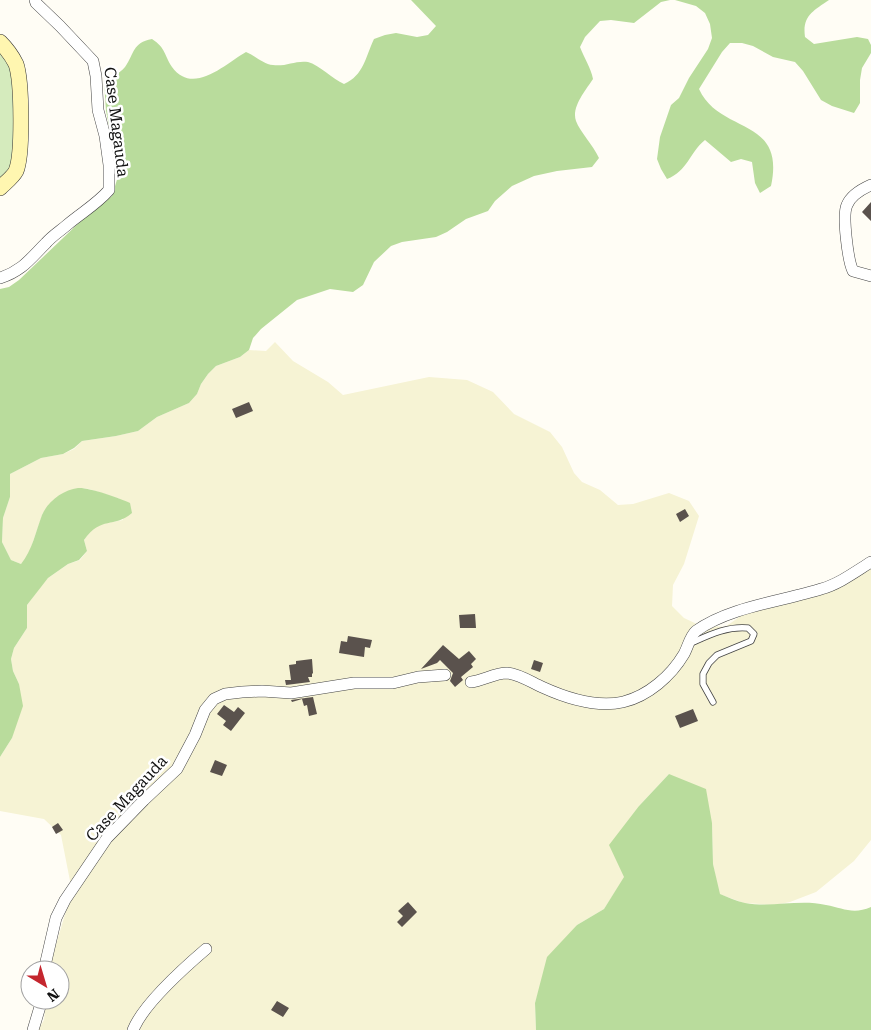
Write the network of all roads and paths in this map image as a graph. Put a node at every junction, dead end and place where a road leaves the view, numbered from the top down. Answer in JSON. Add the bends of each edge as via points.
{"nodes":[{"id":1,"x":35,"y":0,"type":"edge"},
{"id":2,"x":0,"y":42,"type":"edge"},
{"id":3,"x":871,"y":185,"type":"edge"},
{"id":4,"x":0,"y":188,"type":"edge"},
{"id":5,"x":871,"y":276,"type":"edge"},
{"id":6,"x":0,"y":278,"type":"edge"},
{"id":7,"x":871,"y":562,"type":"edge"},
{"id":8,"x":689,"y":644,"type":"junction"},
{"id":9,"x":445,"y":675,"type":"dead end"},
{"id":10,"x":471,"y":682,"type":"dead end"},
{"id":11,"x":713,"y":702,"type":"dead end"},
{"id":12,"x":206,"y":949,"type":"dead end"},
{"id":13,"x":46,"y":960,"type":"edge"},
{"id":14,"x":39,"y":1010,"type":"edge"},
{"id":15,"x":33,"y":1030,"type":"edge"},
{"id":16,"x":133,"y":1030,"type":"edge"}],
"edges":[{"from":1,"to":6,"type":"street","name":"Case Magauda","via":[[92,61],[109,165],[109,190],[47,242],[26,265]]},
{"from":2,"to":4,"type":"main road","via":[[16,65],[20,118],[16,172]]},
{"from":3,"to":5,"type":"street","via":[[850,198],[845,219],[851,267]]},
{"from":7,"to":8,"type":"street","via":[[822,589],[718,619],[694,633]]},
{"from":8,"to":10,"type":"street","via":[[674,669],[649,691],[623,702],[596,704],[570,698],[508,673]]},
{"from":8,"to":11,"type":"lane","via":[[738,627],[748,628],[754,634],[751,641],[717,655],[709,663],[703,674],[703,684]]},
{"from":9,"to":13,"type":"street","name":"Case Magauda","via":[[354,683],[291,693],[242,692],[214,699],[205,710],[178,769],[107,838],[65,900],[56,918]]},
{"from":12,"to":16,"type":"street","via":[[148,1006]]},
{"from":14,"to":15,"type":"street"}]}
